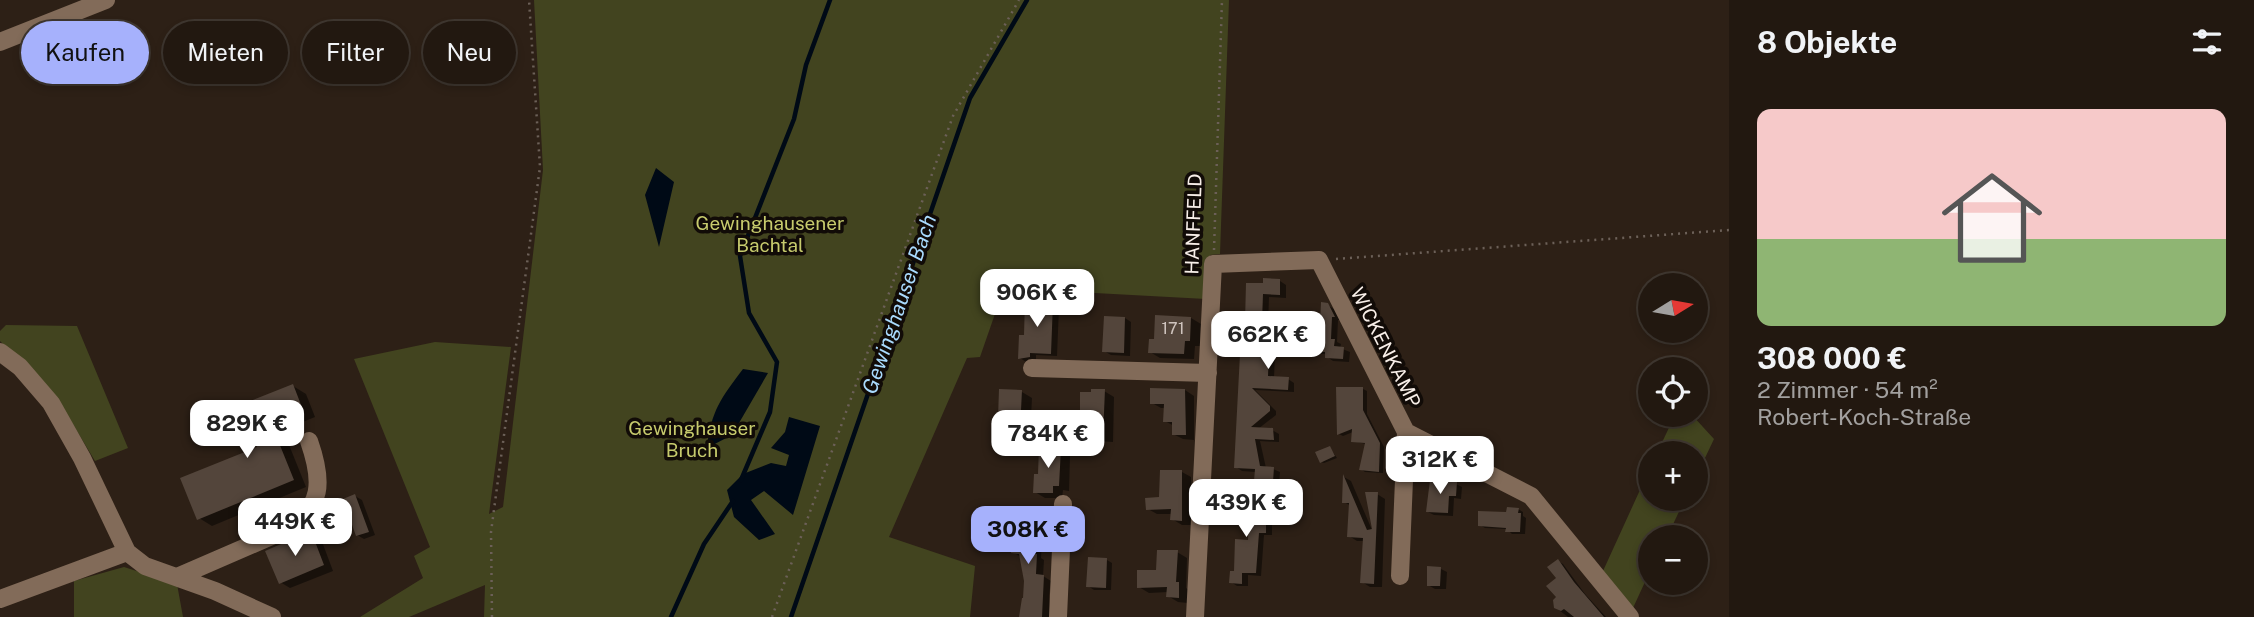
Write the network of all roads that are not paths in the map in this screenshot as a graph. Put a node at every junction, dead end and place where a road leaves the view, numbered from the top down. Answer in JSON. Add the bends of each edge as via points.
{"nodes":[{"id":1,"x":106,"y":0,"type":"edge"},
{"id":2,"x":0,"y":42,"type":"edge"},
{"id":3,"x":1213,"y":264,"type":"joint"},
{"id":4,"x":0,"y":352,"type":"edge"},
{"id":5,"x":1032,"y":368,"type":"dead end"},
{"id":6,"x":1208,"y":373,"type":"junction"},
{"id":7,"x":1406,"y":432,"type":"junction"},
{"id":8,"x":309,"y":441,"type":"dead end"},
{"id":9,"x":1063,"y":504,"type":"dead end"},
{"id":10,"x":127,"y":552,"type":"junction"},
{"id":11,"x":1400,"y":576,"type":"dead end"},
{"id":12,"x":177,"y":577,"type":"junction"},
{"id":13,"x":0,"y":599,"type":"edge"},
{"id":14,"x":272,"y":617,"type":"edge"},
{"id":15,"x":1058,"y":617,"type":"edge"},
{"id":16,"x":1195,"y":617,"type":"edge"},
{"id":17,"x":1630,"y":617,"type":"edge"}],
"edges":[{"from":1,"to":2,"type":"street"},
{"from":3,"to":6,"type":"street","name":"HANFFELD"},
{"from":3,"to":7,"type":"street","name":"WICKENKAMP","via":[[1318,260]]},
{"from":4,"to":10,"type":"street","via":[[20,367],[51,403]]},
{"from":5,"to":6,"type":"street"},
{"from":6,"to":16,"type":"street","name":"HANFFELD"},
{"from":7,"to":11,"type":"street"},
{"from":7,"to":17,"type":"street","name":"WICKENKAMP","via":[[1531,496]]},
{"from":8,"to":12,"type":"street","via":[[319,477],[312,508],[300,522]]},
{"from":9,"to":15,"type":"street"},
{"from":10,"to":12,"type":"street","via":[[145,566]]},
{"from":10,"to":13,"type":"street"},
{"from":12,"to":14,"type":"street"}]}
